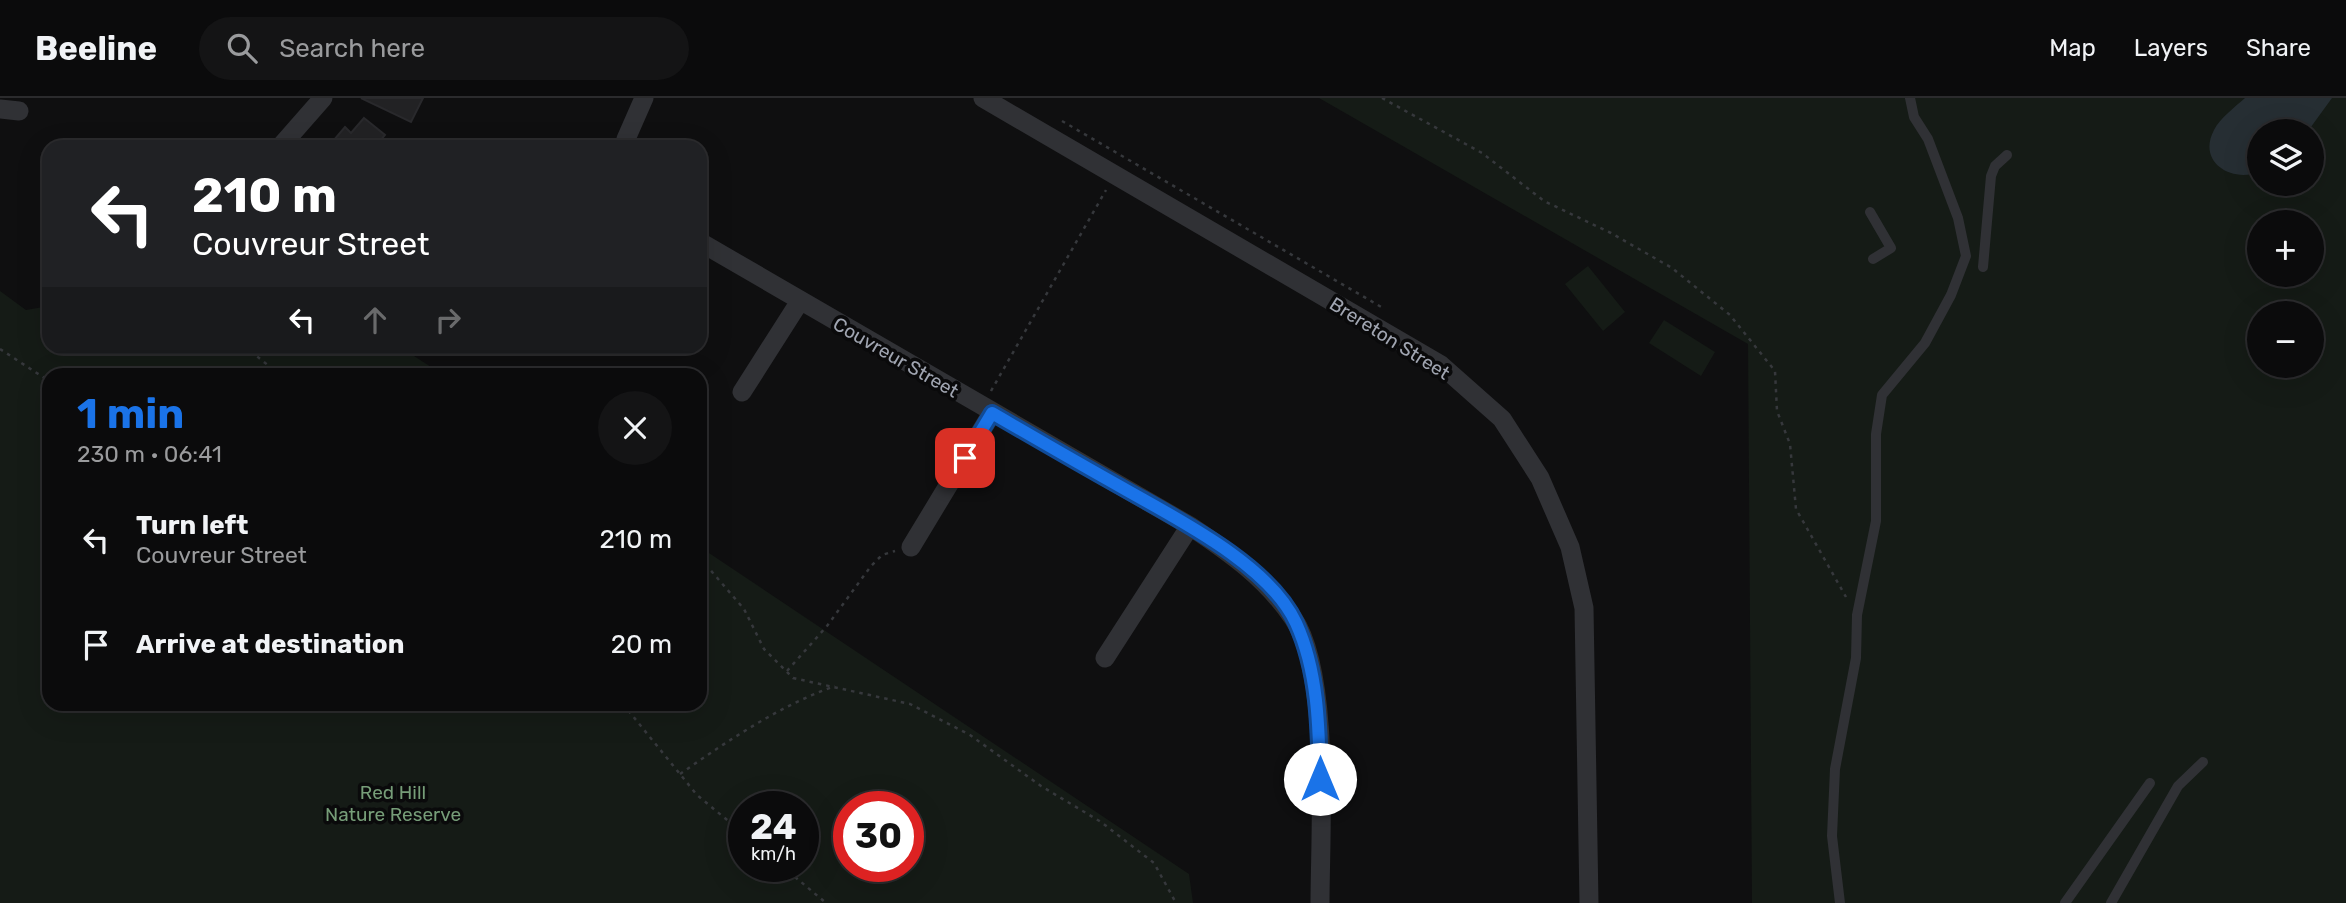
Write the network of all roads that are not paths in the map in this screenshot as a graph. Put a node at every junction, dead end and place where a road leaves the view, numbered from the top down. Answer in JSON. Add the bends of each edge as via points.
{"nodes":[{"id":1,"x":323,"y":98,"type":"edge"},
{"id":2,"x":644,"y":98,"type":"edge"},
{"id":3,"x":983,"y":98,"type":"edge"},
{"id":4,"x":1910,"y":98,"type":"edge"},
{"id":5,"x":286,"y":140,"type":"edge"},
{"id":6,"x":626,"y":140,"type":"edge"},
{"id":7,"x":2007,"y":155,"type":"dead end"},
{"id":8,"x":1870,"y":212,"type":"dead end"},
{"id":9,"x":707,"y":246,"type":"edge"},
{"id":10,"x":1873,"y":259,"type":"dead end"},
{"id":11,"x":1983,"y":267,"type":"dead end"},
{"id":12,"x":800,"y":301,"type":"junction"},
{"id":13,"x":742,"y":392,"type":"dead end"},
{"id":14,"x":987,"y":410,"type":"junction"},
{"id":15,"x":1190,"y":526,"type":"junction"},
{"id":16,"x":911,"y":547,"type":"road end"},
{"id":17,"x":1105,"y":658,"type":"dead end"},
{"id":18,"x":2203,"y":762,"type":"dead end"},
{"id":19,"x":2150,"y":783,"type":"dead end"},
{"id":20,"x":1320,"y":903,"type":"edge"},
{"id":21,"x":1588,"y":903,"type":"edge"},
{"id":22,"x":1840,"y":903,"type":"edge"},
{"id":23,"x":2065,"y":903,"type":"edge"},
{"id":24,"x":2111,"y":903,"type":"edge"}],
"edges":[{"from":1,"to":5,"type":"street"},
{"from":2,"to":6,"type":"street"},
{"from":3,"to":21,"type":"street","name":"Brereton Street","via":[[1441,365],[1502,419],[1541,478],[1570,547],[1584,608]]},
{"from":4,"to":22,"type":"lane","via":[[1958,218],[1966,256],[1925,343],[1882,395],[1876,433],[1876,521],[1857,615],[1856,658],[1835,782],[1832,836]]},
{"from":7,"to":11,"type":"lane","via":[[1991,176]]},
{"from":8,"to":10,"type":"lane","via":[[1891,248]]},
{"from":9,"to":12,"type":"street","name":"Couvreur Street"},
{"from":12,"to":13,"type":"street"},
{"from":12,"to":14,"type":"street","name":"Couvreur Street"},
{"from":14,"to":15,"type":"street","name":"Couvreur Street"},
{"from":14,"to":16,"type":"street"},
{"from":15,"to":17,"type":"street"},
{"from":15,"to":20,"type":"street","name":"Couvreur Street","via":[[1265,582],[1295,620],[1309,658],[1320,730]]},
{"from":18,"to":24,"type":"lane","via":[[2178,786]]},
{"from":19,"to":23,"type":"lane"}]}
